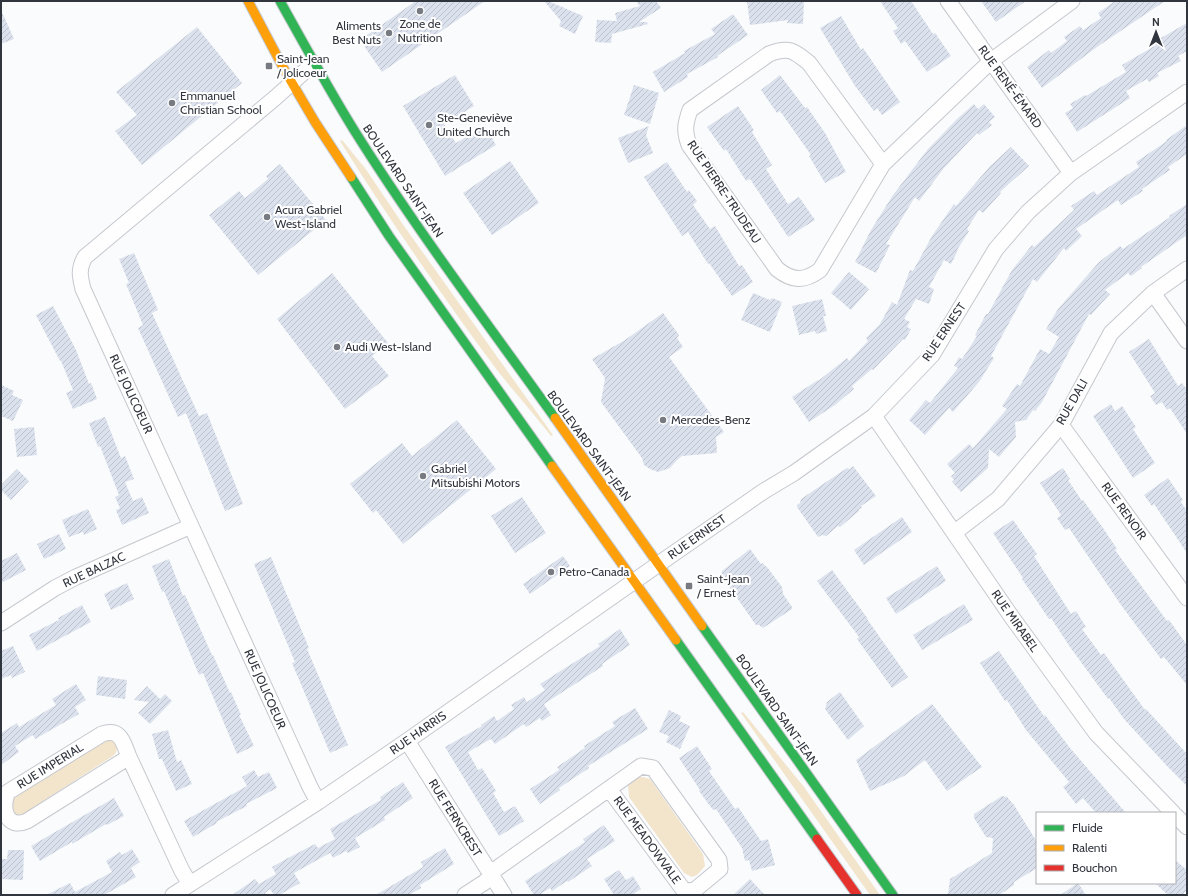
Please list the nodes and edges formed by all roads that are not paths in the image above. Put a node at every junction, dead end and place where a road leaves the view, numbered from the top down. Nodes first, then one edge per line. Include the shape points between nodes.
1 (248, 1) edge
2 (280, 1) edge
3 (948, 1) edge
4 (1072, 1) edge
5 (991, 61) junction
6 (314, 63) junction
7 (292, 83) junction
8 (1187, 92) edge
9 (883, 164) junction
10 (1071, 173) junction
11 (1187, 269) edge
12 (1153, 293) junction
13 (1187, 341) edge
14 (874, 416) junction
15 (1060, 425) junction
16 (191, 526) junction
17 (954, 533) junction
18 (659, 564) junction
19 (634, 582) junction
20 (1187, 598) edge
21 (1, 623) edge
22 (407, 741) junction
23 (129, 757) junction
24 (610, 789) junction
25 (318, 802) junction
26 (1172, 812) edge
27 (1176, 816) edge
28 (1187, 826) edge
29 (491, 874) junction
30 (190, 884) junction
31 (173, 895) edge
32 (465, 895) edge
33 (504, 895) edge
34 (857, 895) edge
35 (893, 895) edge

1 - 7 main road
2 - 6 main road, BOULEVARD SAINT-JEAN
3 - 5 street, RUE RENÉ-ÉMARD
4 - 5 street, RUE PIERRE-TRUDEAU
5 - 9 street, RUE PIERRE-TRUDEAU
5 - 10 street, RUE RENÉ-ÉMARD
6 - 7 street, RUE JOLICOEUR
6 - 18 main road, BOULEVARD SAINT-JEAN via 403,205
7 - 16 street, RUE JOLICOEUR via 85,257 81,265 79,275 83,289
7 - 19 main road via 389,236
8 - 10 street, RUE ERNEST
9 - 9 street, RUE PIERRE-TRUDEAU via 820,270 810,278 798,279 786,276 768,257 689,145 686,122 690,110 769,54 781,49 795,52 809,63
10 - 14 street, RUE ERNEST via 1028,212 996,248 932,355
11 - 12 street, RUE DALI
12 - 13 street
12 - 15 street, RUE DALI via 1111,333
14 - 17 street, RUE MIRABEL
14 - 18 street, RUE ERNEST
15 - 17 street, RUE DALI via 998,499
15 - 20 street, RUE RENOIR
16 - 21 street, RUE BALZAC via 76,577
16 - 25 street, RUE JOLICOEUR
17 - 26 street, RUE MIRABEL via 1096,733
18 - 19 street, RUE HARRIS
18 - 35 main road, BOULEVARD SAINT-JEAN
19 - 22 street, RUE HARRIS
19 - 34 main road
22 - 25 street, RUE HARRIS
22 - 29 street, RUE FERNCREST
23 - 23 street, RUE IMPERIAL via 118,735 113,732 102,734 8,792 2,801 4,815 12,822 23,823
23 - 30 street, RUE IMPERIAL
24 - 24 street, RUE MEADOWVALE via 685,892 696,889 720,869 718,860 652,768 641,766
24 - 29 street, RUE MEADOWVALE
25 - 30 street, RUE HARRIS
27 - 28 street, RUE MIRABEL
29 - 32 street, RUE MEADOWVALE via 485,882
29 - 33 street, RUE FERNCREST
30 - 31 street, RUE HARRIS

